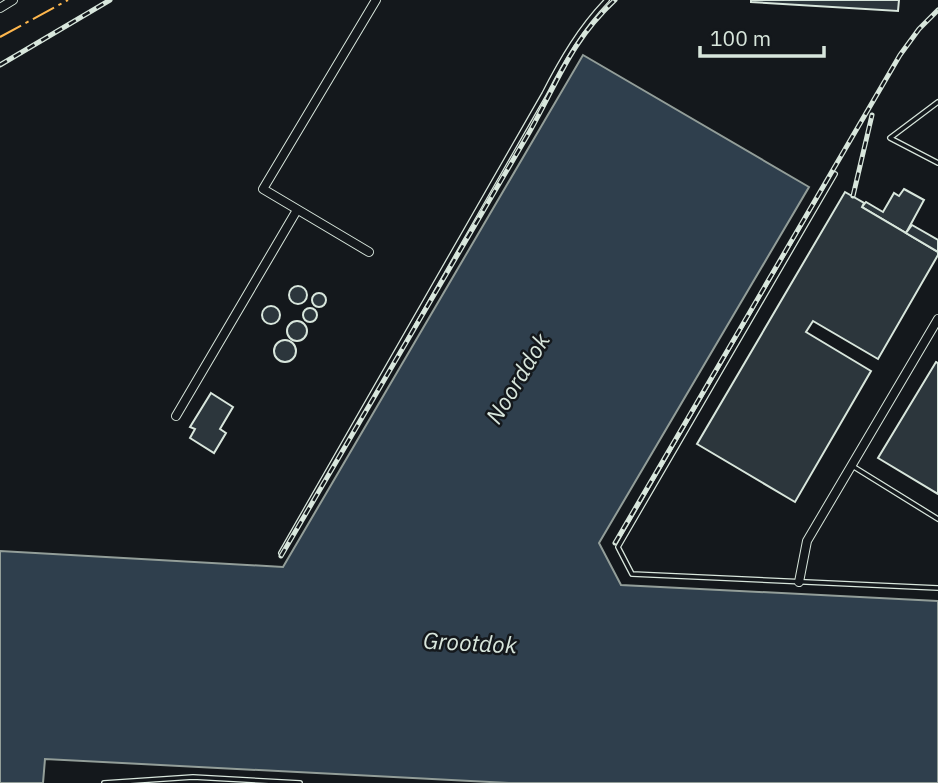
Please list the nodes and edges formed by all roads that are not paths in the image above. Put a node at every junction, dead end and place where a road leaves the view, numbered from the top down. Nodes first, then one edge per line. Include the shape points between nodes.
1 (13, 0) edge
2 (376, 0) edge
3 (607, 0) edge
4 (0, 8) edge
5 (938, 102) edge
6 (938, 163) edge
7 (835, 174) dead end
8 (297, 210) junction
9 (369, 251) dead end
10 (938, 319) edge
11 (176, 416) dead end
12 (852, 466) junction
13 (938, 519) edge
14 (281, 553) dead end
15 (799, 582) junction
16 (938, 588) edge
17 (104, 783) edge
18 (300, 783) edge

1 - 4 street
2 - 8 street via 263,189
3 - 14 lane via 567,50
5 - 6 lane via 890,138
7 - 15 lane via 618,547 632,574
8 - 9 street
8 - 11 street
10 - 12 street
12 - 13 lane
12 - 15 street via 807,541
15 - 16 lane
17 - 18 lane via 193,777

